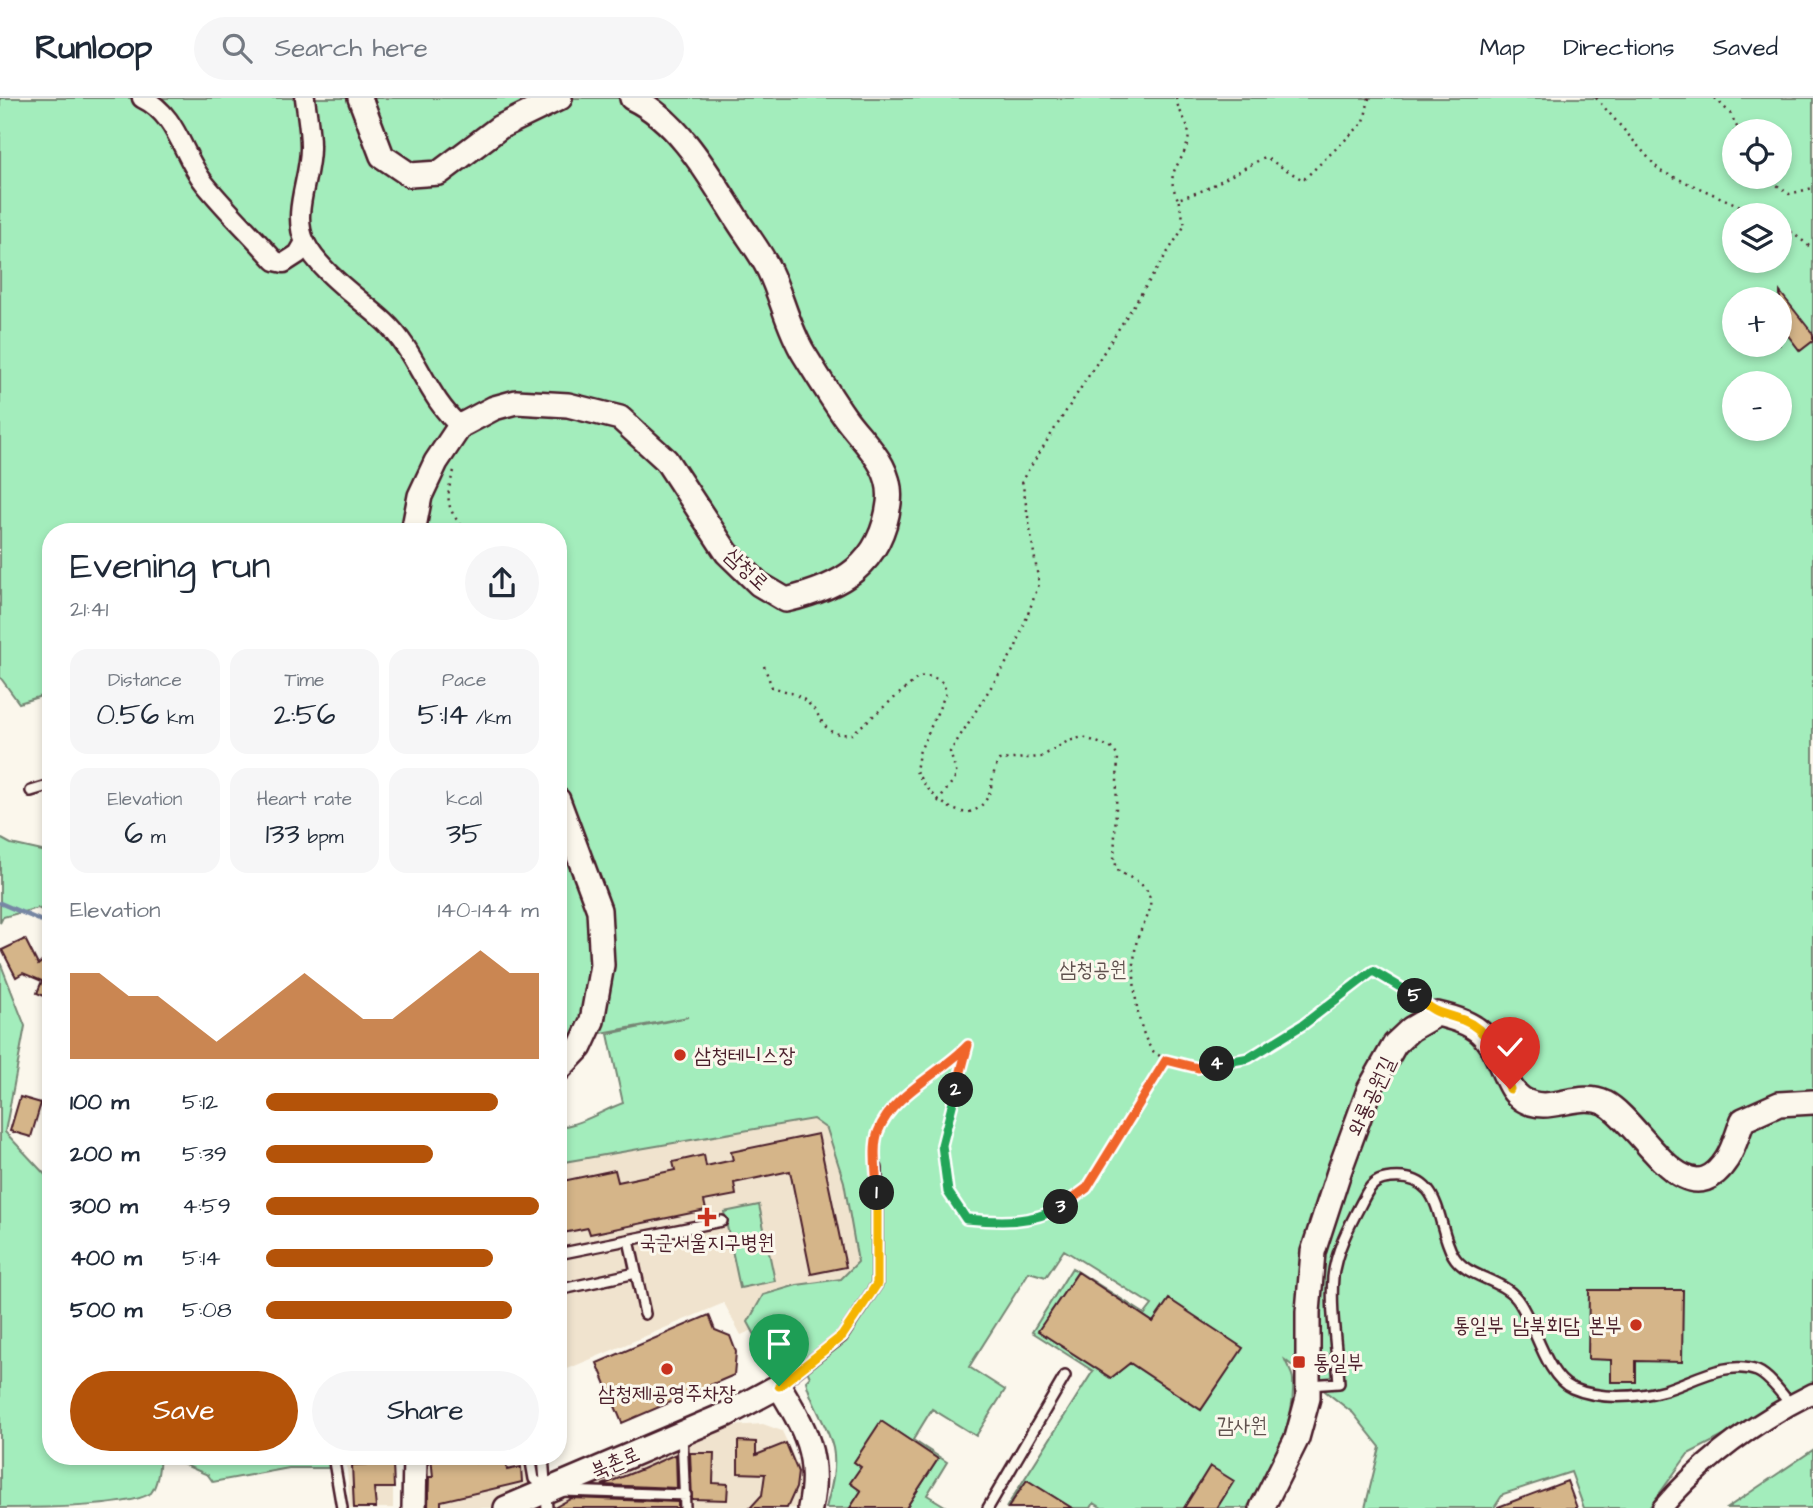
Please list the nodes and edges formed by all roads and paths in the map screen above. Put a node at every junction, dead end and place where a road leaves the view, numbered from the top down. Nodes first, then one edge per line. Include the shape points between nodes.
1 (142, 98) edge
2 (305, 98) edge
3 (360, 98) edge
4 (560, 98) edge
5 (632, 98) edge
6 (1176, 98) edge
7 (1369, 98) edge
8 (1596, 98) edge
9 (1714, 98) edge
10 (1733, 119) edge
11 (1813, 188) edge
12 (1782, 189) edge
13 (1178, 199) junction
14 (1733, 203) edge
15 (1792, 232) edge
16 (305, 242) junction
17 (1813, 249) edge
18 (460, 426) junction
19 (449, 486) dead end
20 (415, 523) edge
21 (460, 523) edge
22 (764, 666) dead end
23 (42, 788) edge
24 (32, 791) dead end
25 (938, 802) junction
26 (567, 824) edge
27 (1437, 1014) junction
28 (1166, 1060) junction
29 (567, 1061) edge
30 (1813, 1102) edge
31 (877, 1168) joint
32 (722, 1221) dead end
33 (629, 1240) junction
34 (567, 1252) edge
35 (636, 1273) junction
36 (567, 1288) edge
37 (645, 1314) dead end
38 (1065, 1376) dead end
39 (1308, 1385) junction
40 (779, 1386) junction
41 (1813, 1393) edge
42 (1790, 1404) junction
43 (682, 1433) junction
44 (334, 1465) edge
45 (415, 1465) edge
46 (532, 1465) edge
47 (544, 1465) edge
48 (685, 1495) junction
49 (547, 1499) edge
50 (342, 1508) edge
51 (414, 1508) edge
52 (506, 1508) edge
53 (685, 1508) edge
54 (810, 1508) edge
55 (988, 1508) edge
56 (1262, 1508) edge
57 (1662, 1508) edge

1 - 16 street via 180,135 203,182 275,261 284,263 299,254
2 - 16 street via 310,148 301,208
3 - 4 street via 382,156 410,175 439,173 500,127
5 - 18 street, 삼청로 via 648,106 698,159 769,269 802,350 845,418 877,455 888,484 889,503 874,547 862,565 824,591 786,600 760,584 727,553 666,460 620,418 568,405 516,402
6 - 13 path via 1189,131 1172,176
7 - 13 path via 1364,122 1303,180 1265,157
8 - 14 path via 1660,171
9 - 10 path
11 - 12 path via 1788,194
13 - 25 path via 1185,225 1022,480 1039,584 1015,649 950,751 957,775
15 - 17 path
16 - 18 street via 358,302 386,322 414,359 442,411
18 - 20 street, 삼청로 via 420,496
19 - 21 path via 448,502
22 - 25 path via 772,687 799,696 830,732 841,735 852,734 919,677 929,675 944,684 942,708 916,764 924,786
23 - 24 lane
25 - 28 path via 976,810 992,788 991,773 999,760 1041,757 1083,737 1110,747 1118,756 1114,860 1119,872 1140,882 1150,897 1132,964 1140,1025 1152,1050
26 - 29 street via 599,910 602,965 592,1021 580,1047
27 - 28 path via 1405,987 1373,971 1304,1024 1249,1058 1198,1068
27 - 30 street via 1464,1020 1493,1044 1510,1089 1524,1100 1542,1106 1604,1102 1627,1119 1670,1171 1689,1180 1711,1177 1727,1159 1744,1120 1779,1104
27 - 39 street, 와룡공원길 via 1395,1044 1369,1090 1340,1169 1313,1252
28 - 31 path via 1087,1188 1032,1219 966,1219 948,1192 942,1145 968,1045 897,1103 877,1133
31 - 40 lane, 북촌로 via 877,1284 842,1336
32 - 33 lane
33 - 34 lane
33 - 35 lane
35 - 36 lane
35 - 37 lane
38 - 55 lane
39 - 42 lane via 1339,1382 1333,1278 1338,1255 1368,1190 1379,1179 1398,1177 1412,1179 1432,1194 1453,1255 1464,1268 1498,1283 1517,1299 1558,1377 1570,1388 1594,1395 1637,1396 1735,1368 1757,1371
39 - 56 street, 와룡공원길 via 1297,1438
40 - 43 street, 북촌로
40 - 54 street via 808,1437 814,1460
41 - 42 street
42 - 57 street via 1690,1475
43 - 48 lane
43 - 49 street, 북촌로
44 - 50 lane
45 - 51 street
46 - 49 lane via 534,1479
47 - 49 lane
48 - 49 lane, 북촌로
48 - 53 lane
49 - 52 street, 북촌로

